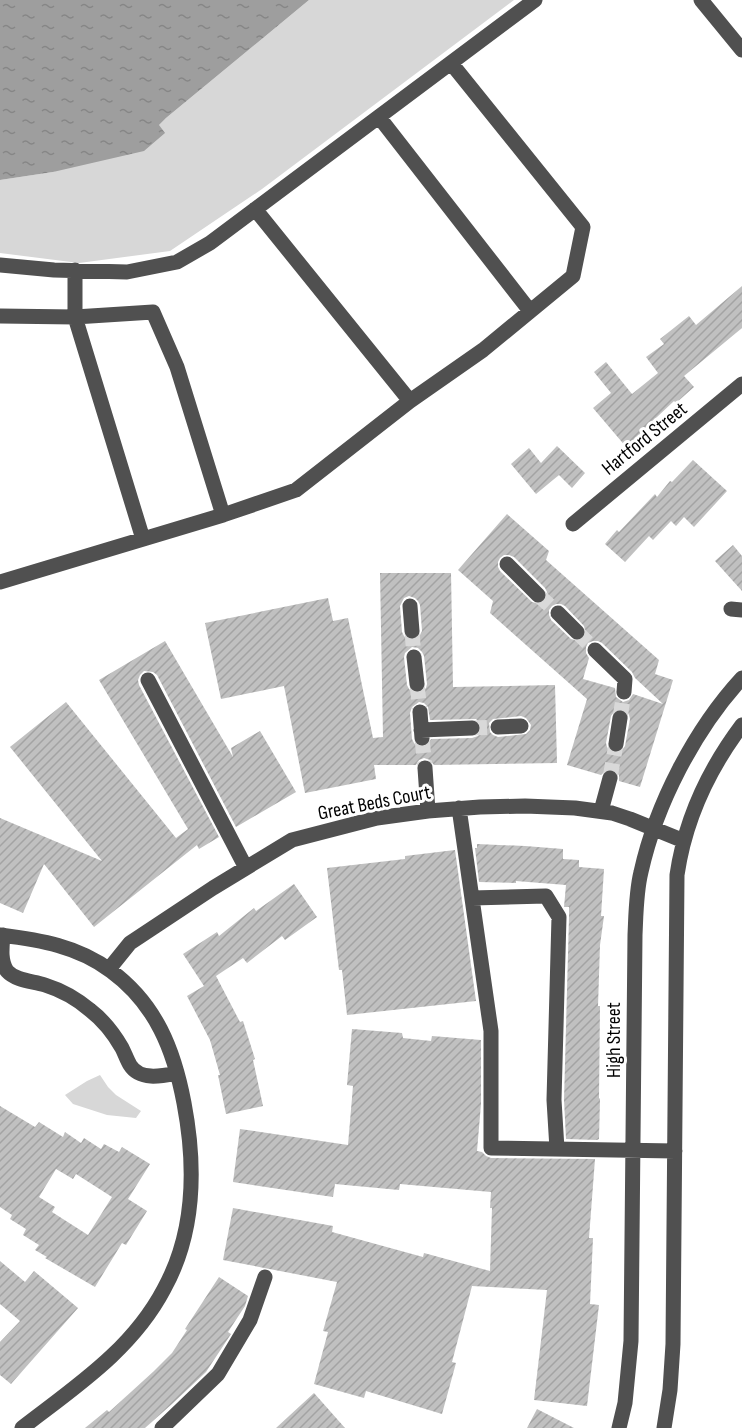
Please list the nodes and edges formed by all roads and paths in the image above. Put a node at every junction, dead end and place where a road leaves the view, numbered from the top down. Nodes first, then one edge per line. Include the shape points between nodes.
1 (536, 0) edge
2 (701, 0) edge
3 (742, 50) edge
4 (451, 63) junction
5 (379, 117) junction
6 (255, 209) junction
7 (0, 265) edge
8 (75, 270) junction
9 (530, 311) junction
10 (0, 316) edge
11 (75, 317) junction
12 (742, 384) edge
13 (410, 401) junction
14 (223, 515) junction
15 (573, 524) dead end
16 (143, 539) junction
17 (507, 564) dead end
18 (0, 582) edge
19 (538, 595) tunnel mouth
20 (410, 606) dead end
21 (558, 614) tunnel mouth
22 (412, 631) tunnel mouth
23 (577, 632) tunnel mouth
24 (595, 650) tunnel mouth
25 (414, 657) tunnel mouth
26 (742, 678) edge
27 (148, 680) dead end
28 (417, 684) tunnel mouth
29 (624, 692) tunnel mouth
30 (420, 712) tunnel mouth
31 (620, 718) tunnel mouth
32 (742, 725) edge
33 (521, 726) dead end
34 (498, 727) tunnel mouth
35 (472, 728) tunnel mouth
36 (616, 744) tunnel mouth
37 (425, 768) tunnel mouth
38 (610, 778) tunnel mouth
39 (459, 808) junction
40 (428, 811) junction
41 (601, 811) junction
42 (654, 829) junction
43 (684, 841) junction
44 (246, 868) junction
45 (472, 898) junction
46 (2, 935) edge
47 (110, 969) junction
48 (177, 1073) junction
49 (557, 1149) junction
50 (634, 1150) junction
51 (675, 1151) junction
52 (265, 1277) dead end
53 (22, 1428) edge
54 (162, 1428) edge
55 (619, 1428) edge
56 (664, 1428) edge

1 - 4 street
2 - 3 street
4 - 5 street
4 - 9 street via 583,227 573,276
5 - 6 street
5 - 9 street
6 - 8 street via 177,262 127,272
6 - 13 street
7 - 8 street
8 - 11 street
9 - 13 street
10 - 11 street
11 - 14 street via 153,312 177,367
11 - 16 street
12 - 15 street, Hartford Street
13 - 14 street via 296,490
14 - 16 street
16 - 18 street
17 - 19 street
20 - 22 street
21 - 23 street
24 - 29 street via 625,679
25 - 28 street
26 - 42 street, High Street via 697,738
27 - 44 street
30 - 35 street via 422,734
31 - 36 street
32 - 43 street via 713,771
33 - 34 street
37 - 40 street
38 - 41 street
39 - 40 street, Great Beds Court
39 - 41 street, Great Beds Court via 525,806
39 - 45 street
40 - 44 street, Great Beds Court via 377,818 292,840
41 - 42 street, Great Beds Court
42 - 43 street, Great Beds Court
42 - 50 street, High Street via 640,873 636,915
43 - 51 street via 676,890
44 - 47 street, Great Beds Court via 130,943
45 - 49 street via 491,1030 491,1148
45 - 49 street via 546,896 559,917 554,1100
46 - 47 street via 64,946
46 - 48 street via 2,959 8,972 77,1000 114,1036 138,1072 154,1077
47 - 48 street via 154,1016
48 - 53 street via 191,1148 192,1195 184,1242 169,1280 136,1333 87,1378
49 - 50 street
50 - 51 street
50 - 55 street, High Street via 630,1365
51 - 56 street via 672,1367
52 - 54 street via 250,1320 218,1374

